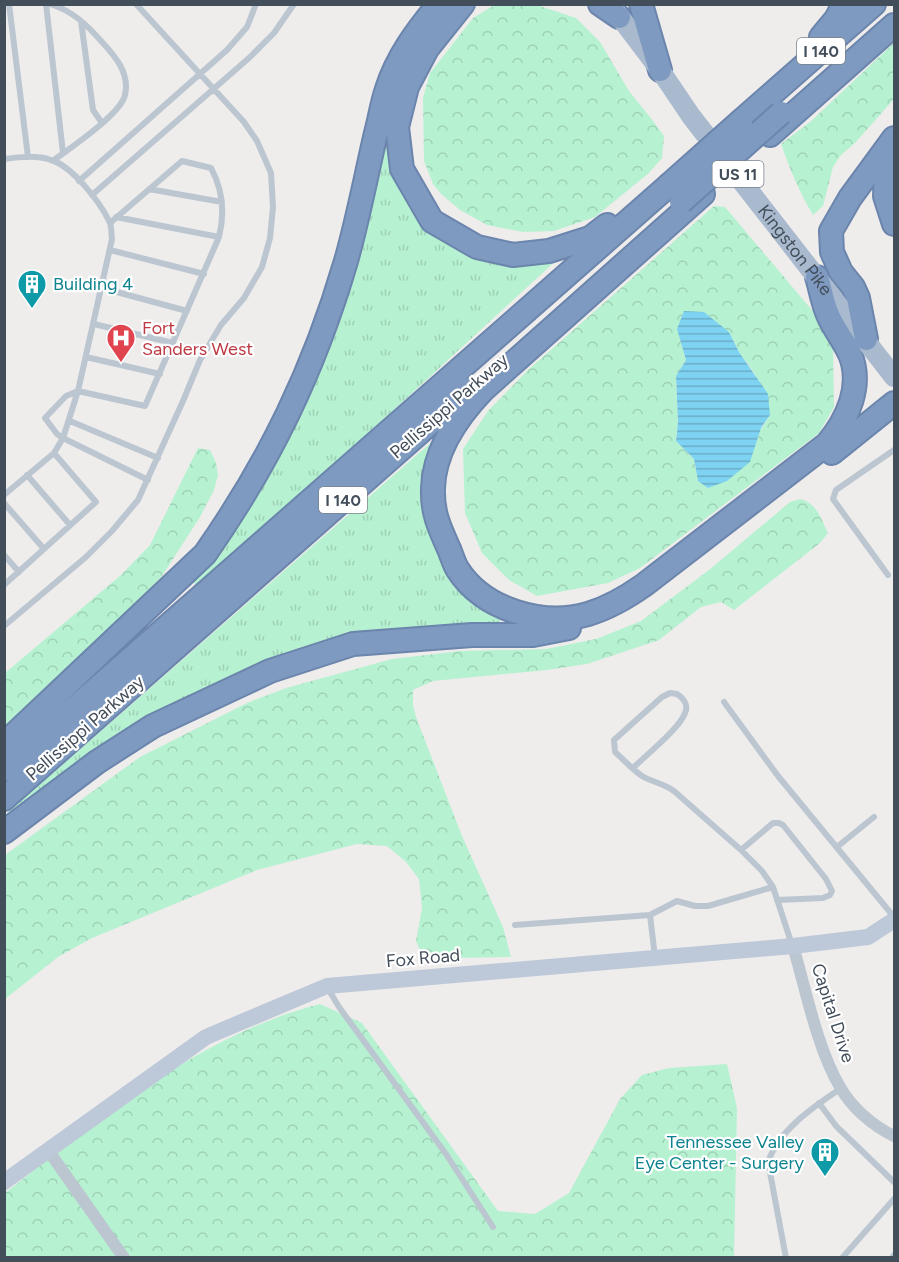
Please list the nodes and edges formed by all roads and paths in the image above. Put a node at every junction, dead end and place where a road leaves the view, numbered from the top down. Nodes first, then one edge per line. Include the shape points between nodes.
1 (46, 4) edge
2 (50, 4) edge
3 (136, 4) edge
4 (256, 4) edge
5 (294, 4) edge
6 (439, 4) edge
7 (463, 4) edge
8 (600, 4) edge
9 (641, 4) edge
10 (844, 4) edge
11 (874, 4) edge
12 (7, 5) edge
13 (614, 10) edge
14 (894, 14) edge
15 (81, 20) junction
16 (894, 25) edge
17 (660, 70) junction
18 (201, 75) junction
19 (213, 89) junction
20 (770, 100) junction
21 (102, 123) junction
22 (891, 144) edge
23 (63, 153) junction
24 (28, 157) junction
25 (4, 159) edge
26 (54, 160) junction
27 (79, 181) junction
28 (149, 189) junction
29 (674, 194) junction
30 (92, 195) junction
31 (222, 202) junction
32 (116, 218) junction
33 (110, 223) junction
34 (894, 224) edge
35 (219, 237) junction
36 (110, 250) junction
37 (204, 274) junction
38 (817, 277) junction
39 (102, 288) junction
40 (188, 311) junction
41 (94, 324) junction
42 (866, 339) junction
43 (174, 344) junction
44 (86, 357) junction
45 (160, 374) junction
46 (894, 377) edge
47 (78, 392) junction
48 (894, 403) edge
49 (70, 421) junction
50 (63, 438) junction
51 (894, 450) edge
52 (54, 453) junction
53 (158, 458) junction
54 (27, 475) junction
55 (148, 480) junction
56 (4, 495) edge
57 (4, 503) edge
58 (70, 525) junction
59 (44, 549) junction
60 (4, 555) edge
61 (19, 572) junction
62 (888, 574) dead end
63 (4, 585) edge
64 (4, 626) edge
65 (724, 702) dead end
66 (4, 744) edge
67 (633, 768) junction
68 (4, 770) edge
69 (4, 799) edge
70 (874, 817) dead end
71 (4, 832) edge
72 (837, 847) junction
73 (741, 850) junction
74 (773, 887) junction
75 (777, 900) junction
76 (650, 915) junction
77 (894, 919) edge
78 (515, 925) dead end
79 (793, 946) junction
80 (655, 958) junction
81 (327, 986) junction
82 (840, 1089) junction
83 (819, 1103) junction
84 (894, 1136) edge
85 (48, 1150) junction
86 (4, 1182) edge
87 (894, 1182) edge
88 (894, 1199) edge
89 (493, 1227) dead end
90 (124, 1257) edge
91 (786, 1257) edge
92 (842, 1257) edge

1 - 23 lane
2 - 15 lane
3 - 18 lane
4 - 18 lane via 247,27
5 - 19 lane via 274,33
6 - 66 highway via 420,27 387,88 346,260 325,327 277,439 205,554
7 - 29 highway via 427,48 406,87 397,127 402,169 432,221 477,247 513,255 590,238 649,190
8 - 13 highway
9 - 17 highway
10 - 20 highway
11 - 20 highway, Pellissippi Parkway / I 140
12 - 24 lane
13 - 17 main road, Kingston Pike / US 11
14 - 20 highway, Pellissippi Parkway / I 140
15 - 21 lane via 93,110
15 - 21 lane via 118,59 124,74 123,101
16 - 38 highway via 484,388 463,412 440,454 433,487 436,520 458,570 479,593 505,608 545,619 588,614 630,596 827,444 846,416 852,399 854,369 828,315
17 - 38 main road, Kingston Pike / US 11 via 691,116
18 - 19 lane
18 - 27 lane
19 - 30 lane
19 - 53 lane via 244,122 271,173 270,238 254,282 200,360
20 - 29 highway, Pellissippi Parkway / I 140, bridge
20 - 29 highway, Pellissippi Parkway / I 140, bridge via 741,122
21 - 23 lane
22 - 34 highway via 885,196
22 - 42 highway via 850,198 831,231 832,252 858,298
23 - 26 lane
24 - 25 lane
24 - 26 lane
26 - 27 lane
27 - 30 lane
28 - 31 lane
28 - 31 lane via 182,161 211,168
28 - 32 lane
29 - 68 highway, Pellissippi Parkway / I 140
29 - 69 highway, Pellissippi Parkway / I 140
30 - 33 lane
31 - 35 lane
32 - 33 lane
32 - 35 lane
33 - 36 lane
35 - 37 lane
36 - 37 lane
36 - 39 lane
37 - 40 lane
38 - 42 main road, Kingston Pike / US 11
39 - 40 lane
39 - 41 lane
40 - 43 lane
41 - 43 lane
41 - 44 lane
42 - 46 main road, Kingston Pike / US 11
43 - 45 lane
44 - 45 lane
44 - 47 lane
45 - 47 lane via 145,406
47 - 49 lane
47 - 50 lane via 66,396 45,417
48 - 71 highway via 638,598 586,624 533,635 472,634 353,644 270,672 153,726 97,762
49 - 50 lane
49 - 53 lane
50 - 52 lane
50 - 55 lane
51 - 62 lane via 836,490 833,499
52 - 54 lane
52 - 58 lane via 96,502
53 - 55 lane
54 - 56 lane
54 - 58 lane
55 - 64 lane via 138,500 112,531
57 - 59 lane
58 - 59 lane
59 - 61 lane
60 - 61 lane
61 - 63 lane
65 - 72 lane
67 - 67 lane via 615,752 614,740 662,697 677,694 687,707 685,714
67 - 73 lane via 644,777 664,783
70 - 72 lane
72 - 77 lane
73 - 74 lane
73 - 75 lane via 773,823 779,823 832,891 823,898
74 - 75 lane
74 - 76 lane via 708,906 677,901
75 - 79 lane
76 - 78 lane
76 - 80 lane
77 - 79 street, Fox Road via 868,937
79 - 80 street, Fox Road
79 - 82 street, Capital Drive via 829,1066
80 - 81 street, Fox Road
81 - 85 street, Fox Road via 206,1037
81 - 89 lane
82 - 83 lane
82 - 84 street, Capital Drive via 864,1116
83 - 87 lane via 836,1126
83 - 91 lane via 796,1123 768,1162
85 - 86 street, Fox Road
85 - 90 street
88 - 92 lane

